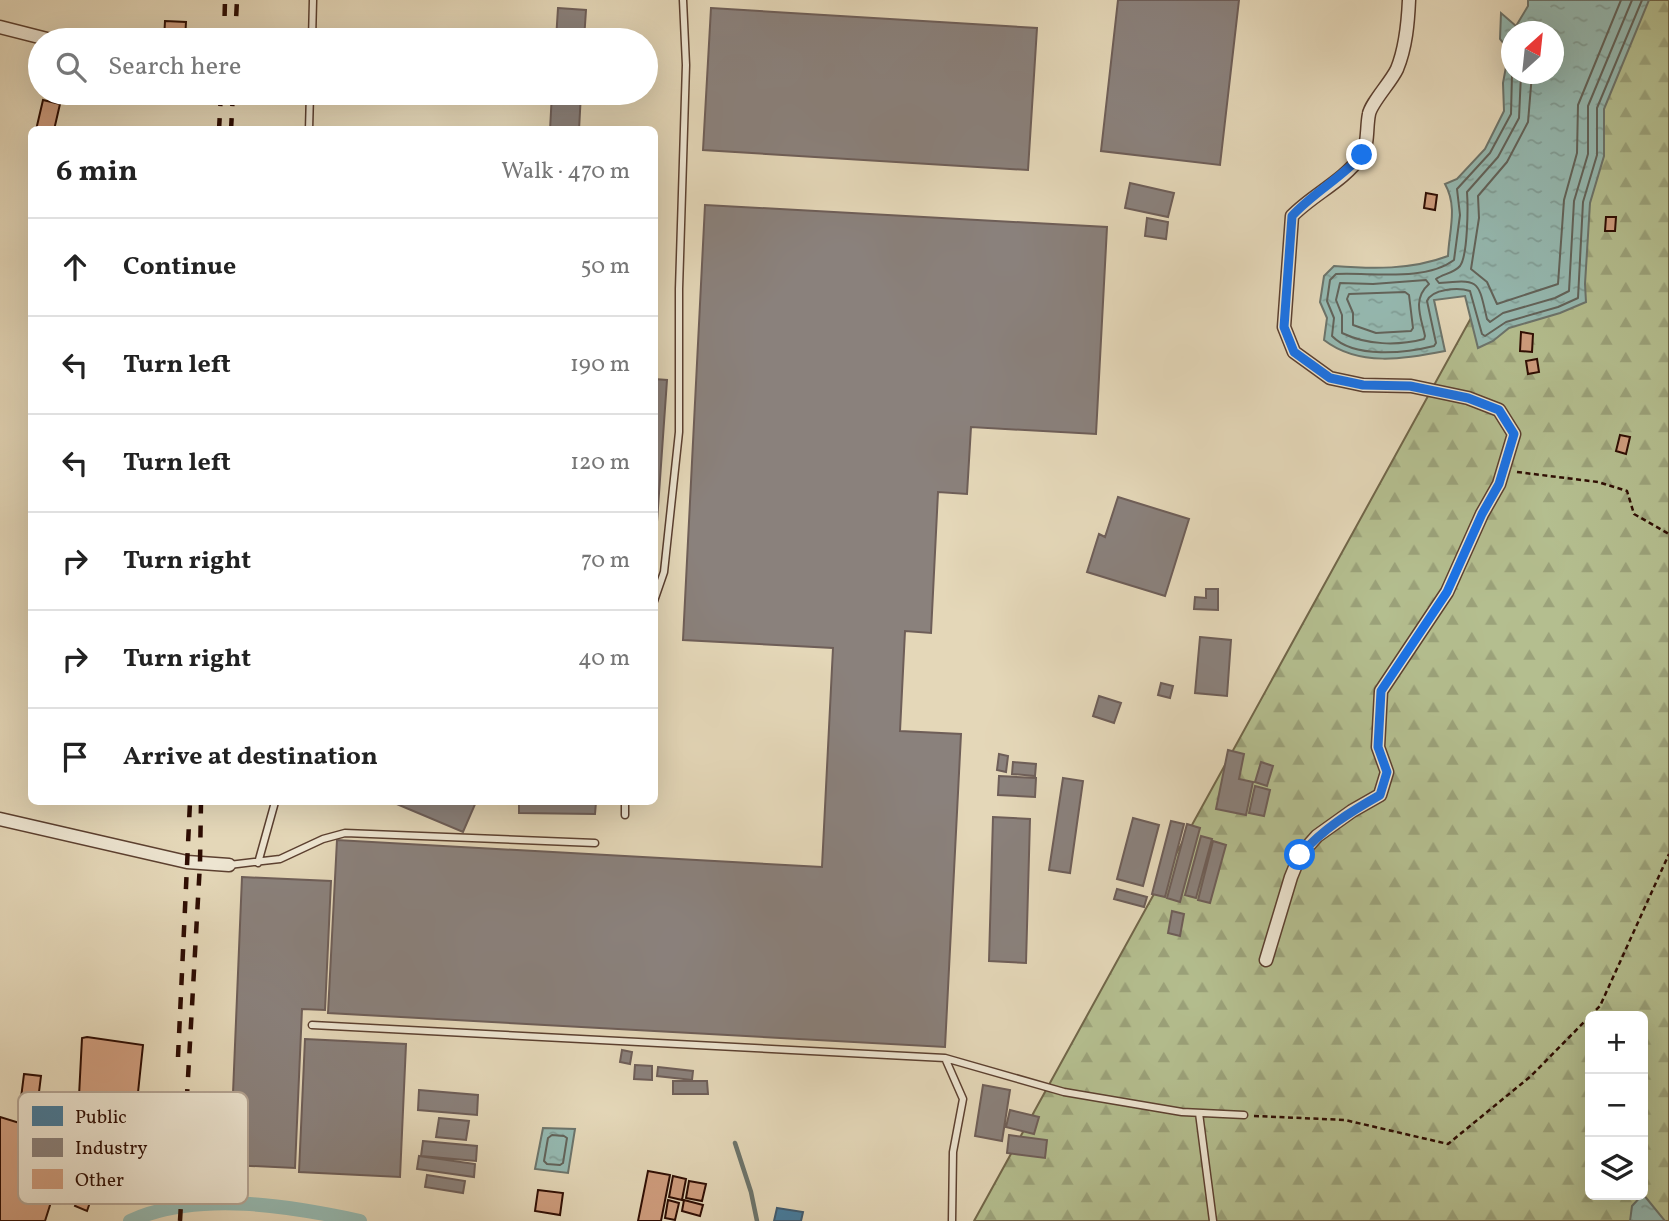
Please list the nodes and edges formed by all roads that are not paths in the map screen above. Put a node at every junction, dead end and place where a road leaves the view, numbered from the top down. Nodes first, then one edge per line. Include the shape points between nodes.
1 (313, 0) edge
2 (683, 0) edge
3 (1409, 0) edge
4 (0, 27) edge
5 (312, 28) edge
6 (28, 34) edge
7 (310, 105) edge
8 (309, 126) edge
9 (658, 589) edge
10 (274, 805) edge
11 (625, 805) edge
12 (625, 815) dead end
13 (0, 819) edge
14 (595, 843) dead end
15 (258, 863) junction
16 (229, 865) joint
17 (1266, 960) dead end
18 (312, 1026) dead end
19 (945, 1058) junction
20 (1199, 1113) junction
21 (1244, 1115) road end
22 (952, 1221) edge
23 (1213, 1221) edge

1 - 5 lane
2 - 9 lane via 686,65 679,432 664,572
3 - 17 street via 1397,68 1369,112 1362,155 1292,216 1284,327 1294,352 1330,378 1363,385 1410,386 1468,398 1499,410 1514,434 1499,484 1447,592 1381,691 1378,747 1387,772 1380,795 1326,830 1300,855
4 - 6 street
7 - 8 lane
10 - 15 lane
11 - 12 lane
13 - 16 street via 187,862
14 - 15 lane via 345,833
15 - 16 lane
18 - 19 lane
19 - 20 lane via 1064,1091
19 - 22 lane via 963,1100 953,1152
20 - 21 lane
20 - 23 lane

